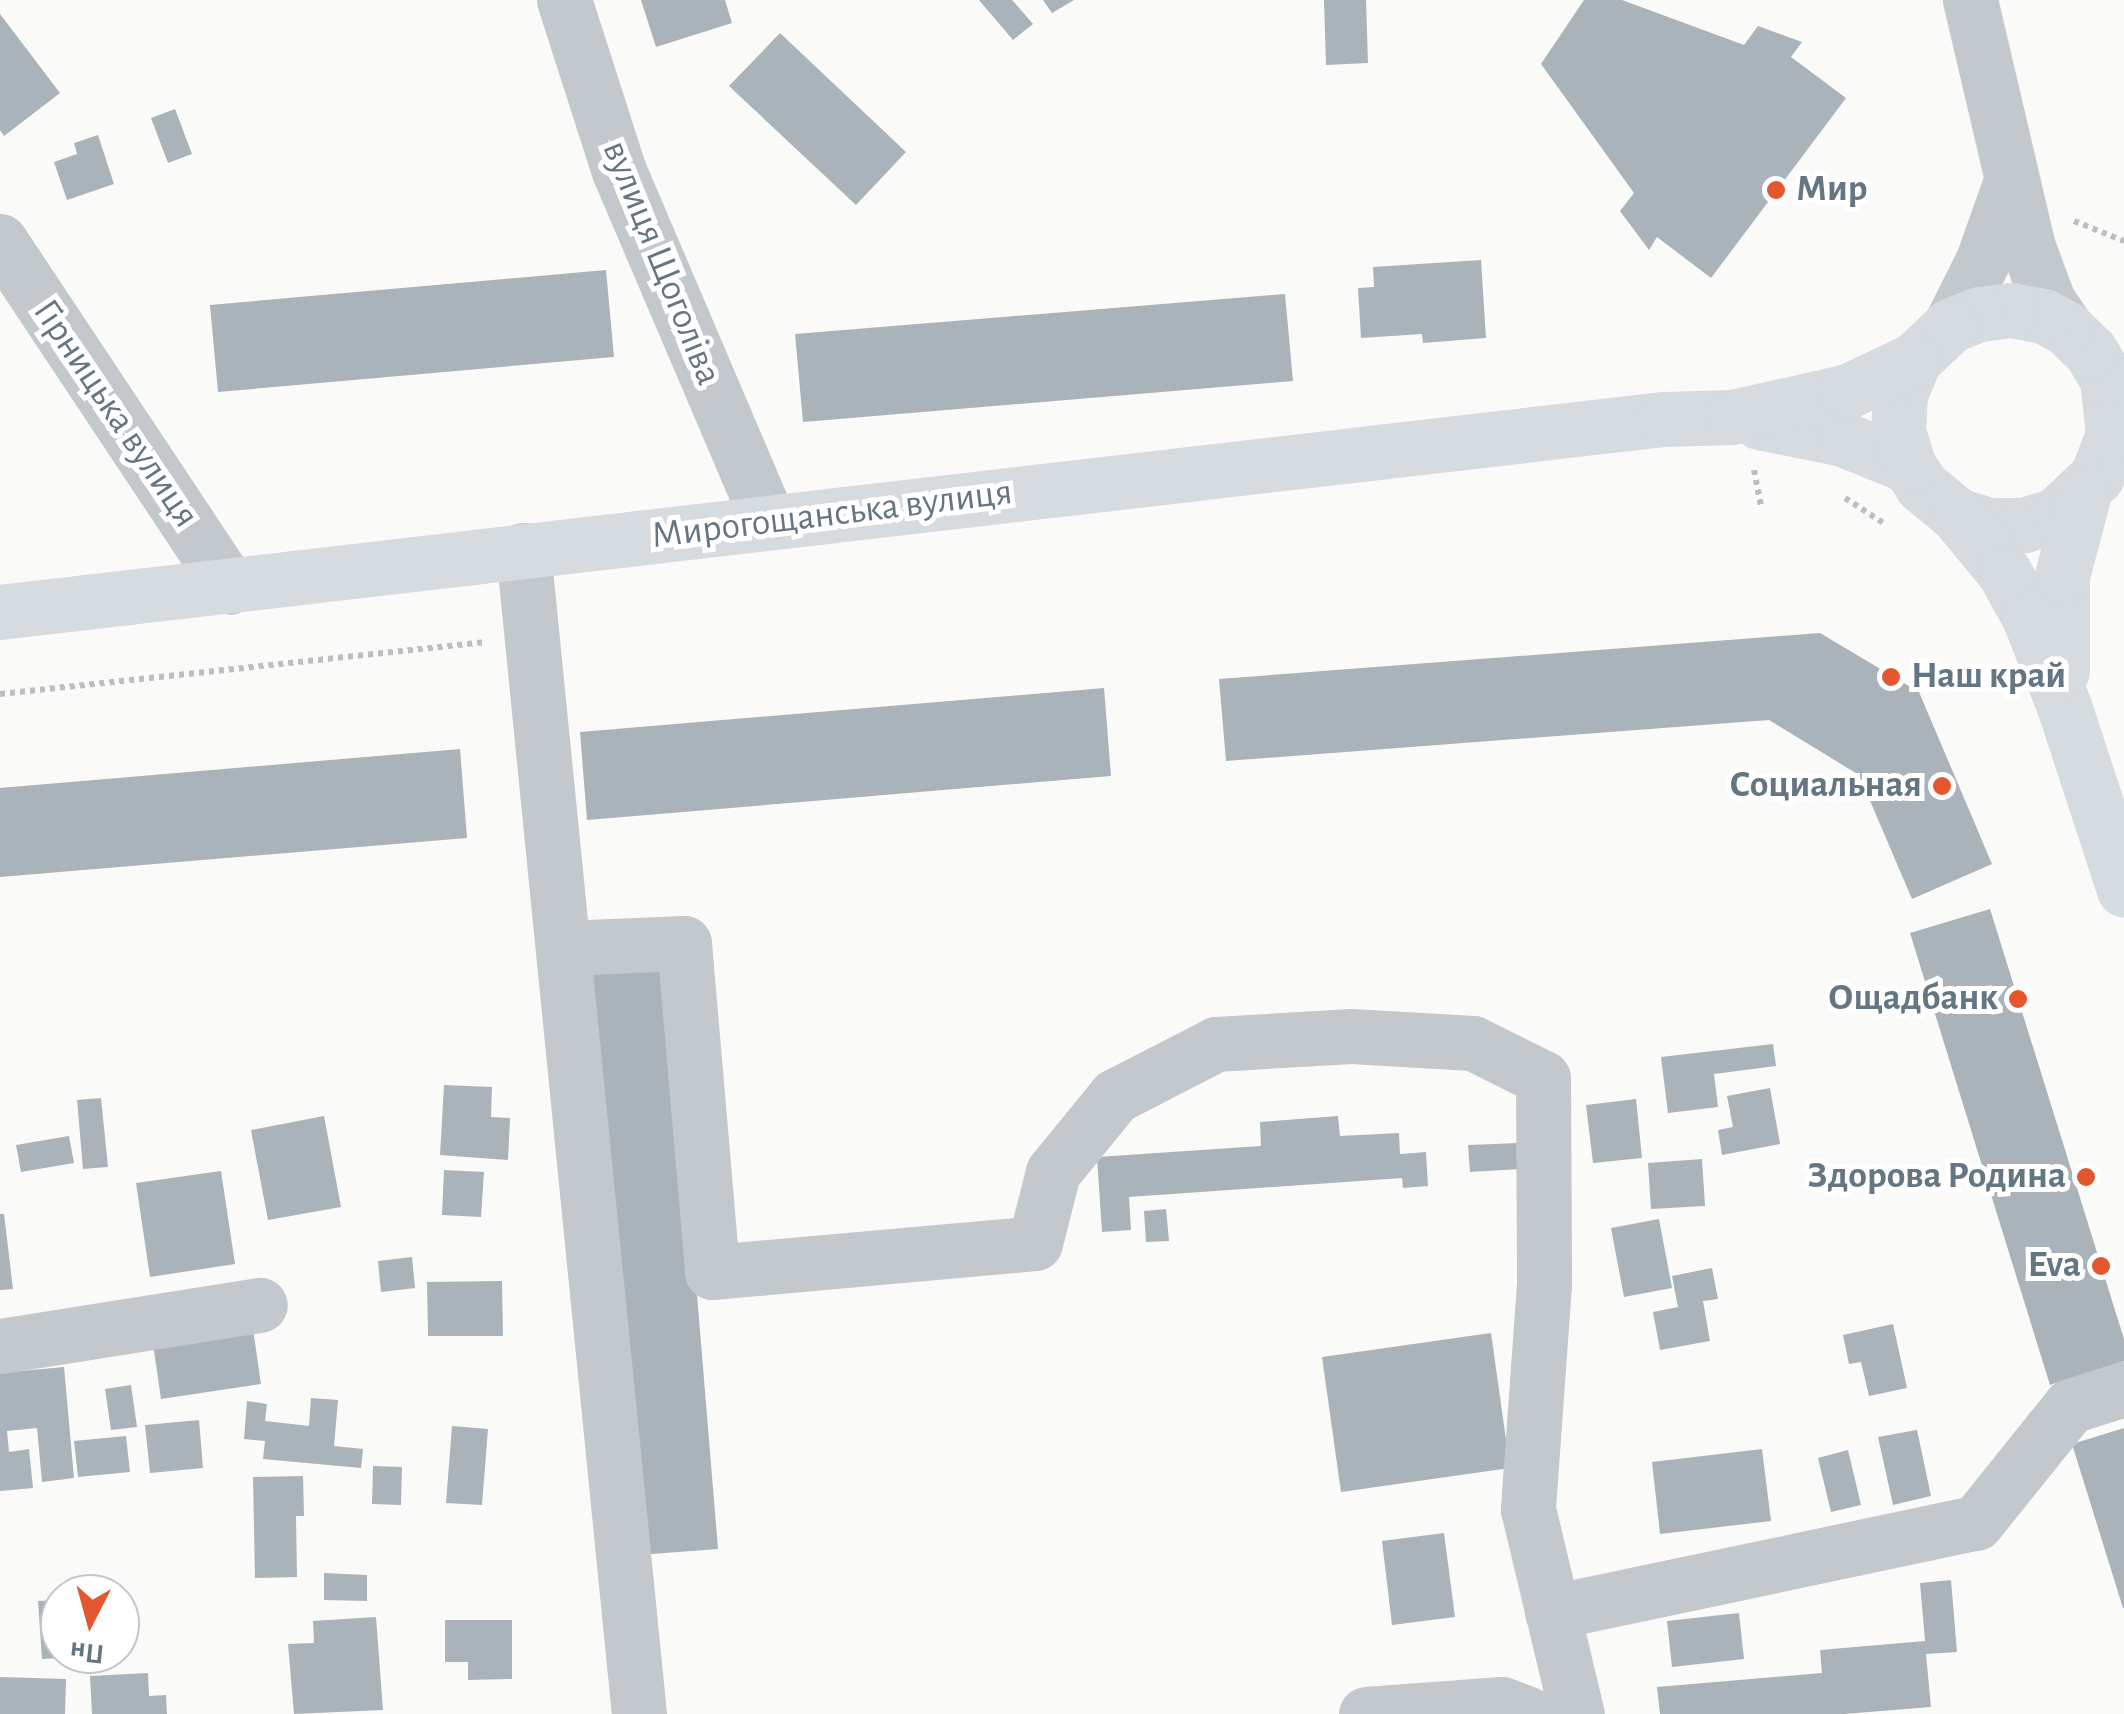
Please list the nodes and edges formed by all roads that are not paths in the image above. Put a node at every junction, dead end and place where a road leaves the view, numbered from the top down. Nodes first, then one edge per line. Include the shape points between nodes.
1 (564, 0) edge
2 (1970, 0) edge
3 (2011, 181) junction
4 (0, 240) edge
5 (2124, 318) edge
6 (2066, 328) junction
7 (1932, 343) junction
8 (2119, 401) edge
9 (1732, 417) junction
10 (1909, 466) junction
11 (2084, 492) junction
12 (1957, 514) junction
13 (769, 522) junction
14 (523, 550) junction
15 (230, 587) junction
16 (0, 612) edge
17 (2065, 708) junction
18 (2124, 890) edge
19 (563, 948) junction
20 (260, 1304) dead end
21 (0, 1346) edge
22 (2124, 1389) edge
23 (1552, 1612) junction
24 (1510, 1711) edge
25 (639, 1714) edge
26 (1366, 1714) edge
27 (1577, 1714) edge

1 - 13 street, вулиця Щоголіва via 619,170
2 - 3 street
3 - 6 street via 2036,271
3 - 7 street via 1982,260
4 - 15 street, Гірницька вулиця
5 - 6 main road
6 - 7 main road via 2012,310 1980,314
6 - 8 main road via 2090,350
7 - 9 main road via 1848,391
7 - 10 main road via 1900,394 1898,431
8 - 11 main road via 2107,455
9 - 10 main road via 1843,439
9 - 13 main road, Мирогощанська вулиця via 1664,418
10 - 12 main road
11 - 12 main road via 2056,514 2024,525 1990,525
11 - 17 main road via 2062,576
12 - 17 main road via 2012,586
13 - 14 main road, Мирогощанська вулиця
14 - 15 main road, Мирогощанська вулиця
14 - 19 street
15 - 16 main road, Мирогощанська вулиця
17 - 18 main road
19 - 23 street via 684,943 712,1272 1035,1243 1053,1172 1115,1096 1216,1044 1352,1036 1473,1043 1542,1078 1544,1284 1528,1509
19 - 25 street
20 - 21 street
22 - 23 street via 2070,1406 1976,1524
23 - 27 street
24 - 26 street

